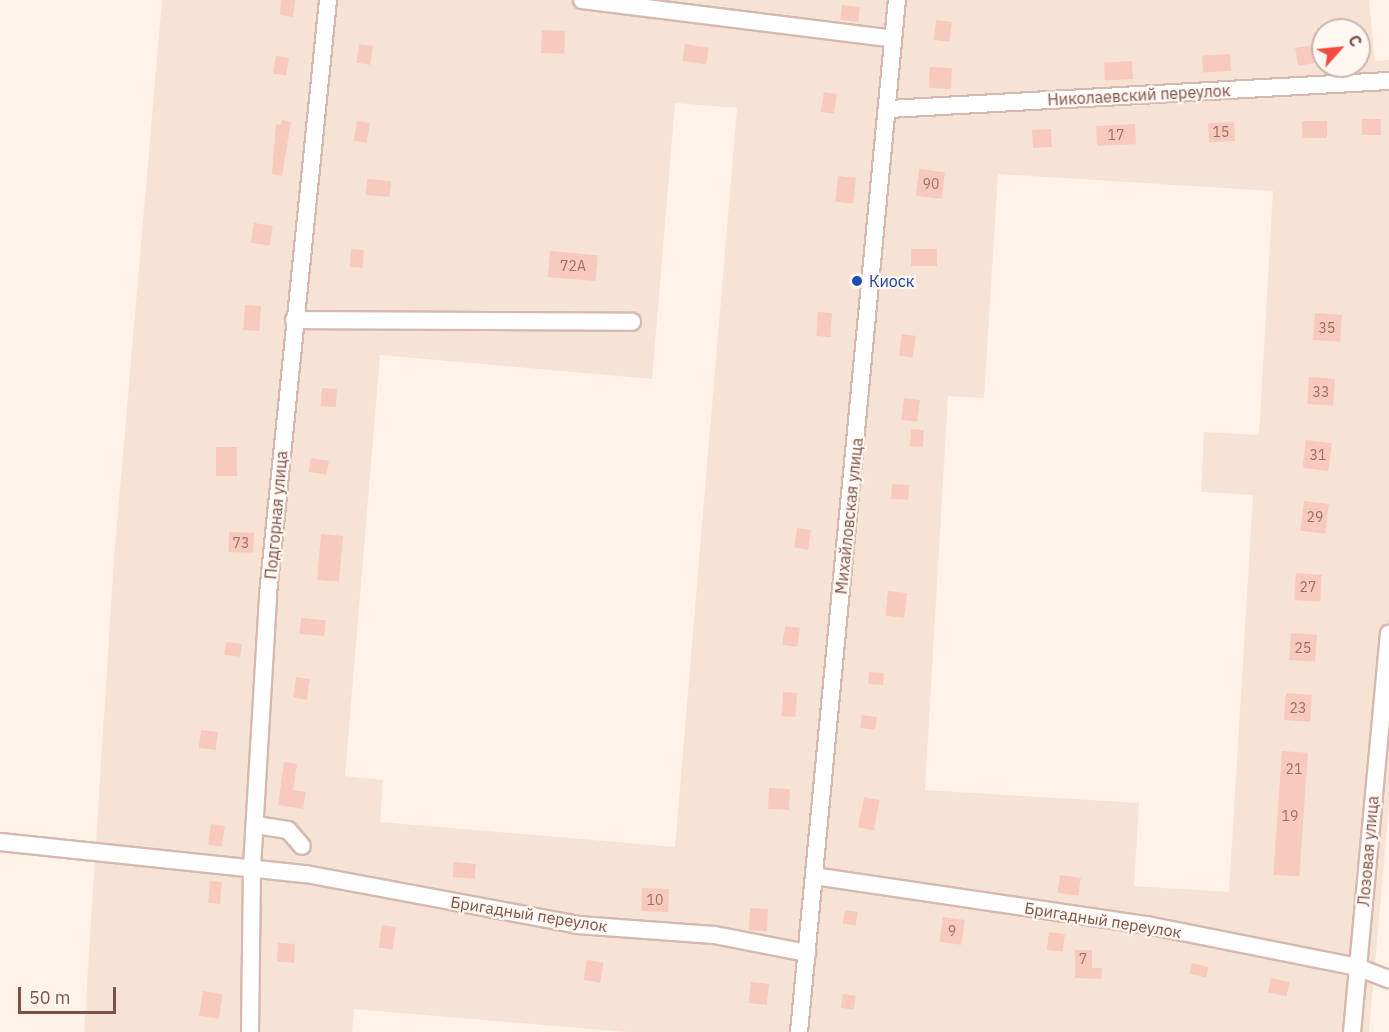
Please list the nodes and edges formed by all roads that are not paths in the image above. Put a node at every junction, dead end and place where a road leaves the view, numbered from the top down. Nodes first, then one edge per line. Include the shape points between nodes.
1 (328, 0) edge
2 (582, 0) edge
3 (897, 0) edge
4 (893, 39) junction
5 (1389, 81) edge
6 (889, 109) junction
7 (294, 320) junction
8 (632, 322) dead end
9 (1389, 634) edge
10 (256, 825) junction
11 (0, 842) edge
12 (302, 846) dead end
13 (252, 867) junction
14 (814, 876) junction
15 (807, 953) junction
16 (1357, 967) junction
17 (1389, 980) edge
18 (250, 1032) edge
19 (799, 1032) edge
20 (1352, 1032) edge

1 - 7 street, Подгорная улица
2 - 4 street
3 - 4 street, Михайловская улица
4 - 6 street, Михайловская улица
5 - 6 street, Николаевский переулок
6 - 14 street, Михайловская улица
7 - 8 street
7 - 10 street, Подгорная улица via 268,594
9 - 16 street, Лозовая улица
10 - 12 street via 288,830
10 - 13 street, Подгорная улица
11 - 13 street, Бригадный переулок
13 - 15 street, Бригадный переулок via 578,925 714,935
13 - 18 street, Подгорная улица
14 - 15 street, Михайловская улица
14 - 16 street, Бригадный переулок via 1147,925
15 - 19 street, Михайловская улица
16 - 17 street, Бригадный переулок
16 - 20 street, Лозовая улица

